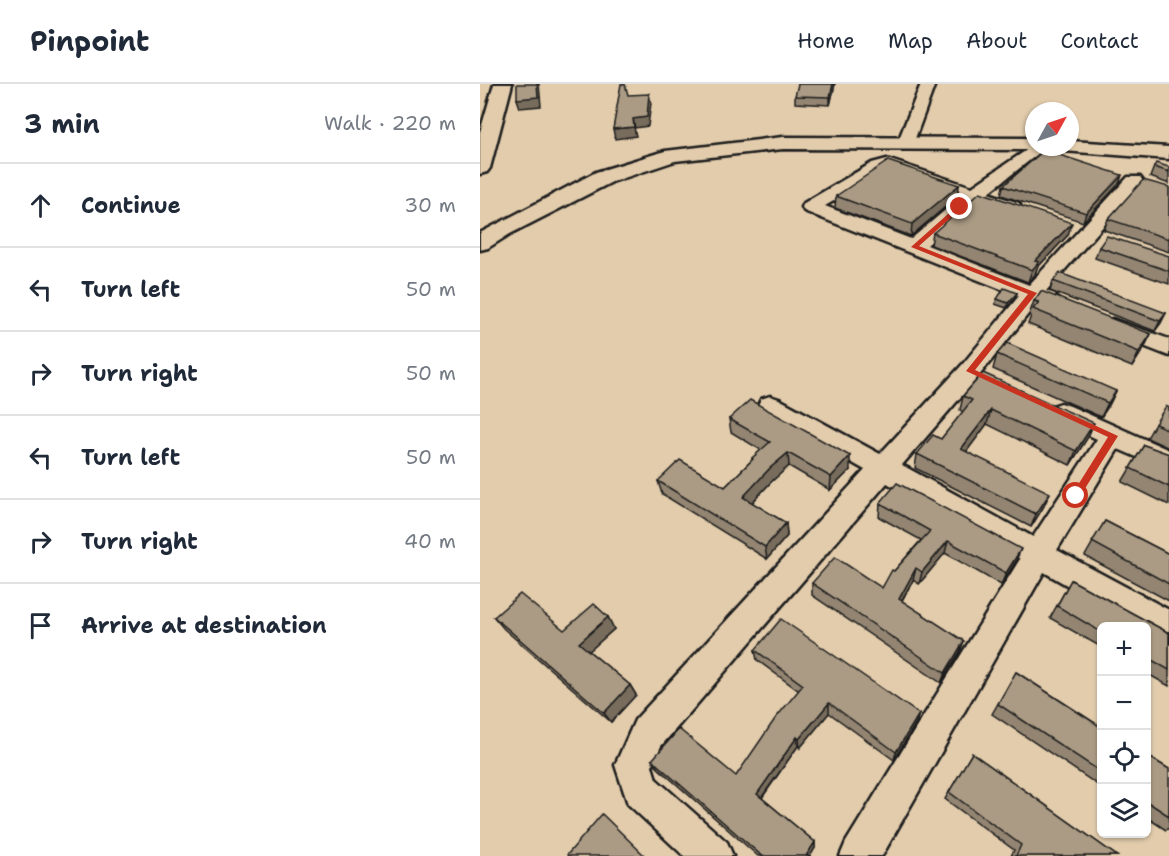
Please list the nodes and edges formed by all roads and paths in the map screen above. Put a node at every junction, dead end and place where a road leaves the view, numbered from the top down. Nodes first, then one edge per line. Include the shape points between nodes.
1 (503, 84) edge
2 (928, 84) edge
3 (905, 144) junction
4 (1025, 150) edge
5 (1079, 152) edge
6 (1169, 153) edge
7 (1040, 156) edge
8 (480, 168) edge
9 (1132, 181) dead end
10 (975, 194) junction
11 (1031, 214) edge
12 (480, 243) edge
13 (914, 247) junction
14 (1033, 293) junction
15 (1064, 306) edge
16 (1096, 318) edge
17 (1169, 348) edge
18 (1042, 404) edge
19 (770, 405) dead end
20 (1113, 436) junction
21 (1169, 461) edge
22 (883, 470) junction
23 (1038, 555) junction
24 (1169, 627) edge
25 (714, 856) edge
26 (860, 856) edge

1 - 8 street
2 - 3 street
3 - 4 street
3 - 12 street via 783,143 672,155 604,177
5 - 6 street
7 - 10 street
9 - 14 street
10 - 11 street
10 - 13 street
10 - 13 street via 887,164 811,207
13 - 14 street
14 - 15 street
14 - 22 street via 980,376
16 - 17 street
18 - 20 street
19 - 22 street
20 - 21 street
20 - 23 street
22 - 23 street
22 - 25 street via 648,733 633,765 641,791
23 - 24 street
23 - 26 street

